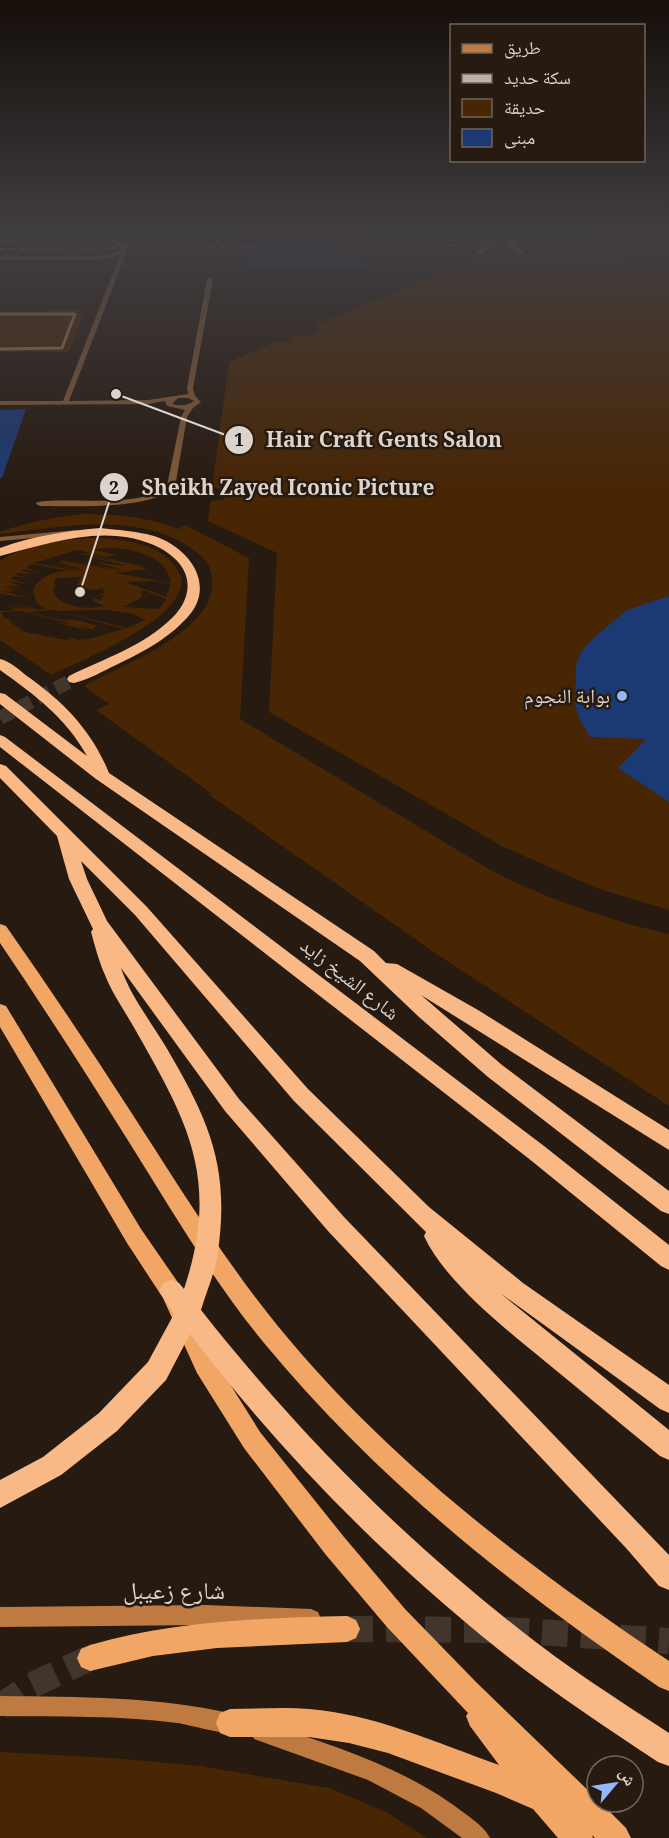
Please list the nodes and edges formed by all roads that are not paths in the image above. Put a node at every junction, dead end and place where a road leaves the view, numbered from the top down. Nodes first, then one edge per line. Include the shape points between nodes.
1 (96, 323) edge
2 (202, 323) edge
3 (190, 388) junction
4 (192, 397) junction
5 (173, 402) junction
6 (0, 403) edge
7 (65, 403) junction
8 (190, 407) junction
9 (184, 417) junction
10 (40, 504) dead end
11 (93, 532) junction
12 (0, 539) edge
13 (0, 552) edge
14 (0, 663) edge
15 (74, 679) tunnel mouth
16 (0, 697) edge
17 (0, 740) edge
18 (0, 769) edge
19 (102, 776) junction
20 (65, 835) junction
21 (99, 924) junction
22 (0, 930) edge
23 (367, 956) junction
24 (0, 1011) edge
25 (648, 1126) junction
26 (669, 1135) edge
27 (669, 1140) edge
28 (669, 1204) edge
29 (421, 1214) junction
30 (669, 1259) edge
31 (171, 1291) junction
32 (669, 1400) edge
33 (669, 1447) edge
34 (0, 1495) edge
35 (636, 1538) junction
36 (669, 1566) edge
37 (669, 1576) edge
38 (0, 1617) edge
39 (347, 1629) joint
40 (90, 1658) tunnel mouth
41 (669, 1677) edge
42 (466, 1692) junction
43 (0, 1706) edge
44 (230, 1723) junction
45 (669, 1751) edge
46 (479, 1838) edge
47 (578, 1838) edge
48 (616, 1838) edge
49 (626, 1838) edge

1 - 7 street
2 - 3 street
3 - 4 street
3 - 5 street
4 - 5 street
4 - 8 street via 198,402
5 - 7 street
5 - 8 street
5 - 9 street
6 - 7 street
8 - 9 street
9 - 10 street via 171,487 165,494 142,500
11 - 12 street
11 - 13 highway via 39,539
11 - 15 highway via 140,537 166,547 187,565 195,587 185,612 163,632
14 - 19 highway via 66,712 88,742
16 - 19 highway, شارع الشيخ زايد
17 - 30 highway, شارع الشيخ زايد via 527,1145
18 - 20 highway
19 - 23 highway, شارع الشيخ زايد
20 - 21 highway via 78,879
20 - 29 highway via 141,911 301,1095
21 - 34 highway via 114,975 184,1096 201,1137 211,1208 205,1260 187,1315 157,1371 99,1430 52,1466
21 - 35 highway via 232,1105 271,1151
22 - 41 highway via 200,1238 289,1355 366,1437 456,1520 561,1603
23 - 25 highway via 471,1015
23 - 28 highway, شارع الشيخ زايد via 495,1071
24 - 31 highway
25 - 26 highway
25 - 27 highway
29 - 32 highway via 514,1292
29 - 33 highway via 455,1262 498,1308
31 - 42 highway via 205,1365 252,1440 396,1618
31 - 45 highway via 262,1406 405,1552 510,1640
35 - 36 highway
35 - 37 highway
38 - 39 main road, شارع زعيبل via 298,1618
39 - 40 highway via 167,1641
42 - 47 highway via 531,1786
42 - 48 highway
43 - 44 main road via 105,1708
44 - 46 main road via 369,1768 436,1805
44 - 49 highway via 309,1723 388,1739 500,1780

